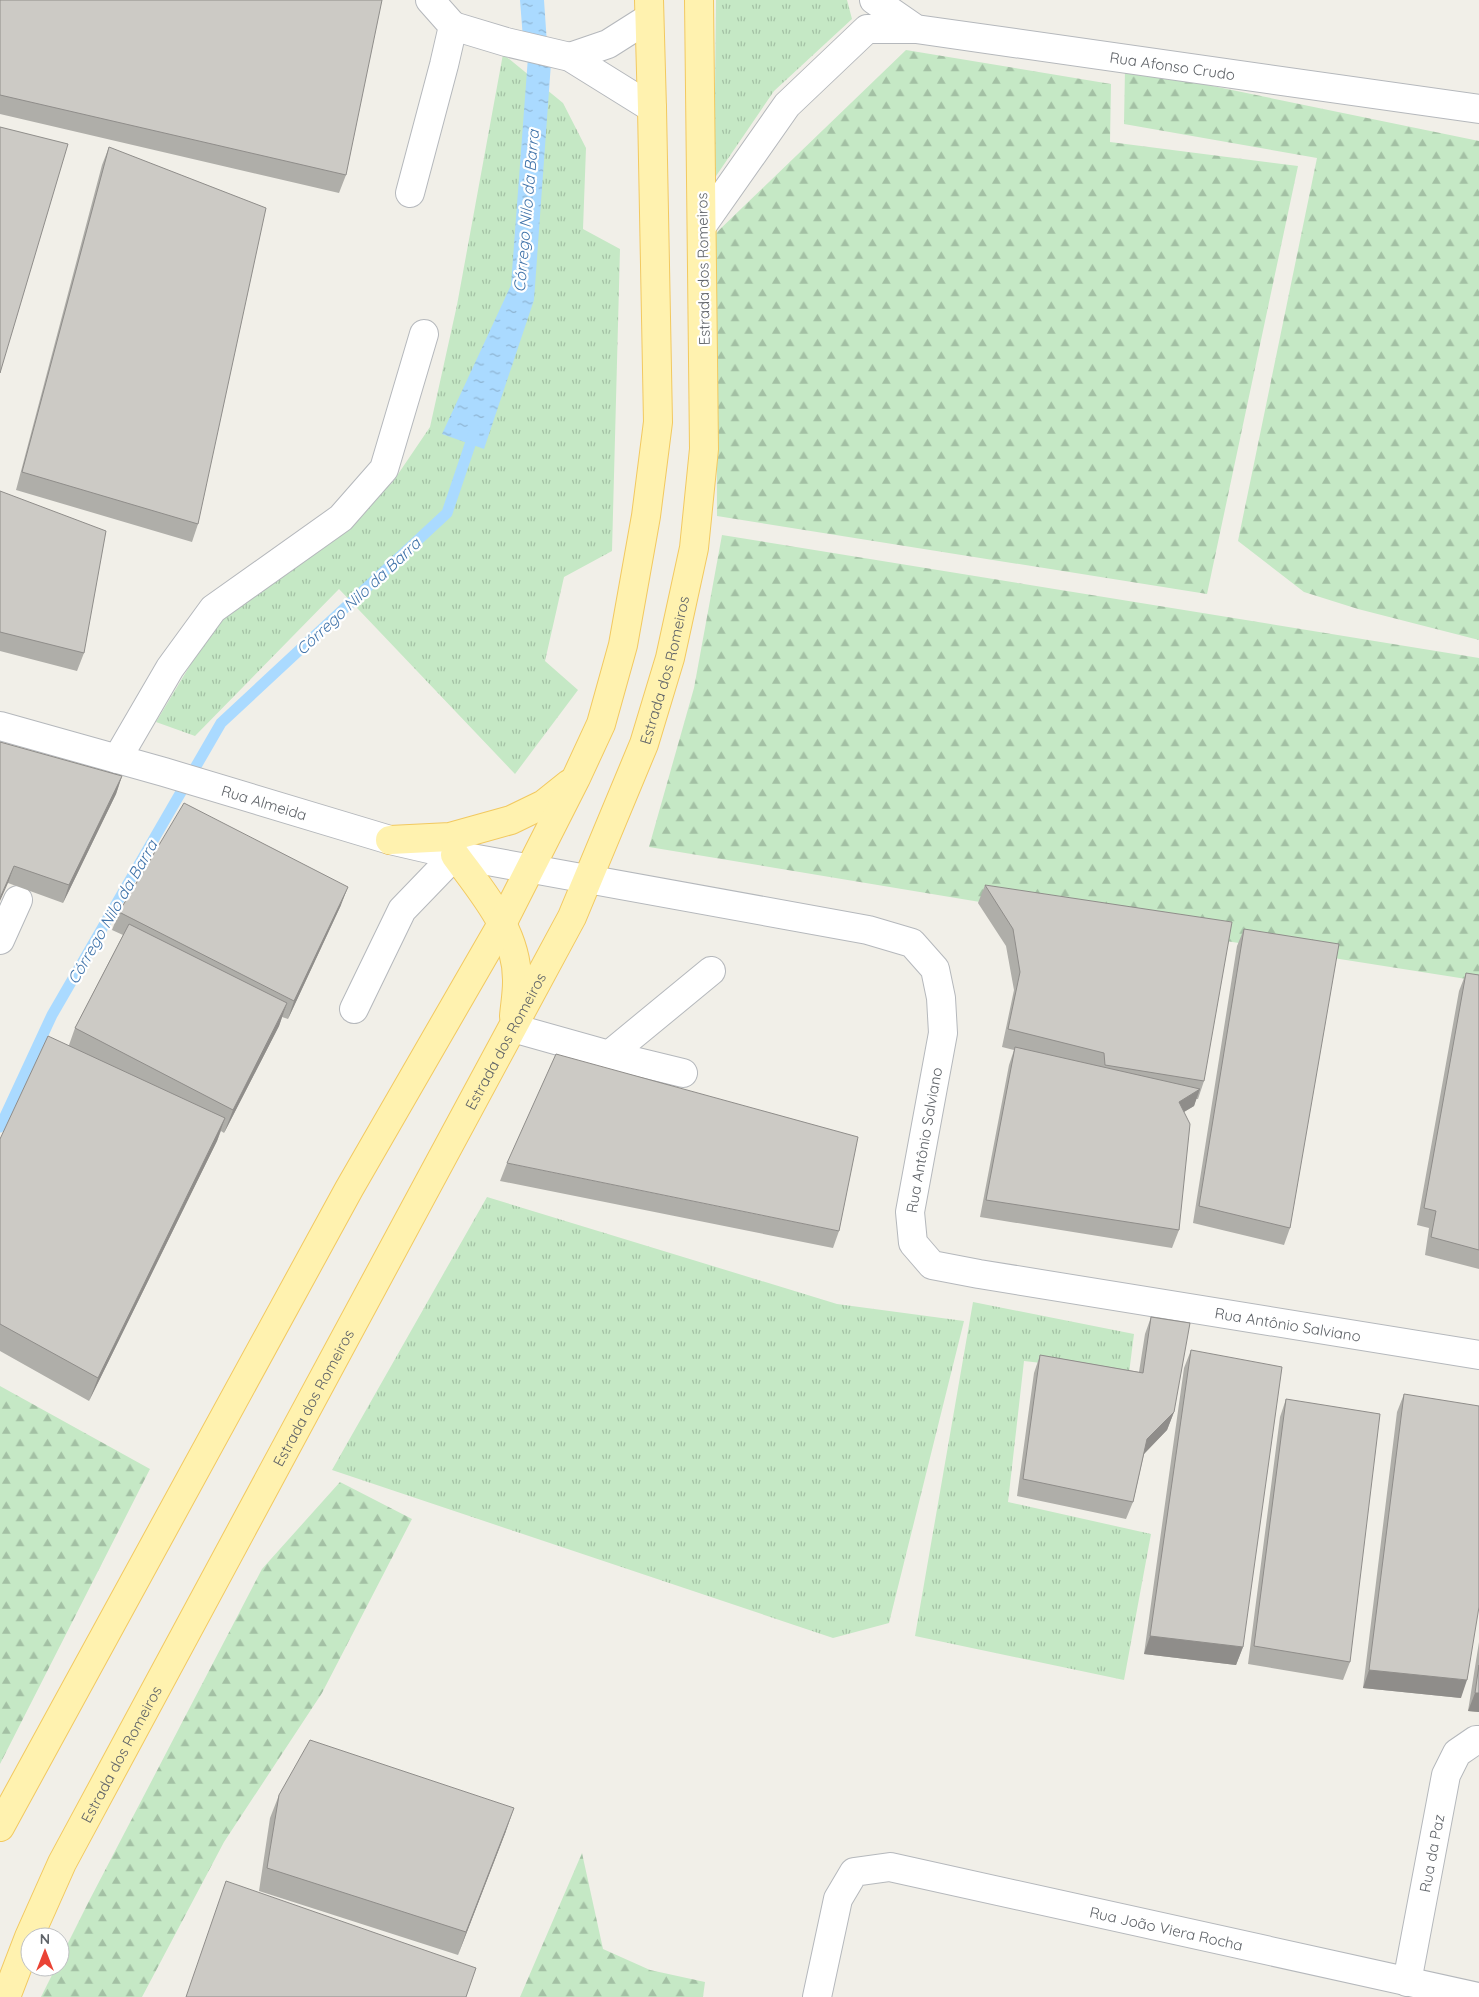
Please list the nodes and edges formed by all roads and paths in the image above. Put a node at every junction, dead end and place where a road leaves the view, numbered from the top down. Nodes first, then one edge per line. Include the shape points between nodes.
1 (430, 0) edge
2 (700, 0) edge
3 (874, 0) edge
4 (649, 9) edge
5 (452, 26) junction
6 (916, 29) junction
7 (564, 56) junction
8 (652, 108) junction
9 (1479, 109) edge
10 (410, 193) dead end
11 (702, 226) junction
12 (424, 334) dead end
13 (0, 726) edge
14 (117, 759) junction
15 (576, 778) junction
16 (390, 840) junction
17 (455, 855) junction
18 (531, 867) junction
19 (588, 878) junction
20 (18, 900) dead end
21 (502, 922) junction
22 (0, 940) edge
23 (711, 971) dead end
24 (354, 1009) dead end
25 (513, 1028) junction
26 (609, 1055) junction
27 (683, 1073) dead end
28 (1479, 1355) edge
29 (1479, 1740) edge
30 (0, 1827) edge
31 (1407, 1982) junction
32 (6, 1997) edge
33 (817, 1997) edge
34 (1478, 1997) edge

1 - 5 street
2 - 11 main road, Estrada dos Romeiros
3 - 6 street, Rua Afonso Crudo
4 - 7 street via 608,44
4 - 8 main road
5 - 7 street
5 - 10 street
6 - 9 street, Rua Afonso Crudo
6 - 11 street via 867,29 788,105
7 - 8 street
8 - 15 main road via 658,422 646,516 623,645 601,724
11 - 19 main road, Estrada dos Romeiros via 705,426 694,548 670,658 644,744
12 - 14 street via 384,468 341,518 213,609 170,668
13 - 14 street, Rua Almeida
14 - 16 street, Rua Almeida
15 - 16 main road via 544,804 511,820 450,837
15 - 18 main road
16 - 17 street, Rua Almeida
17 - 18 street, Rua Almeida
17 - 21 main road
17 - 24 street via 402,910
18 - 19 street, Rua Antônio Salviano
18 - 21 main road
19 - 25 main road, Estrada dos Romeiros via 572,917
19 - 28 street, Rua Antônio Salviano via 868,930 912,943 935,969 942,998 943,1034 910,1212 913,1243 932,1265
20 - 22 street
21 - 25 main road via 518,980
21 - 30 main road via 349,1189
23 - 26 street
25 - 26 street
25 - 32 main road, Estrada dos Romeiros via 62,1863 28,1937
26 - 27 street
29 - 31 street, Rua da Paz via 1457,1753 1446,1775
31 - 33 street, Rua João Viera Rocha via 890,1867 854,1872 838,1899
31 - 34 street, Rua João Viera Rocha

